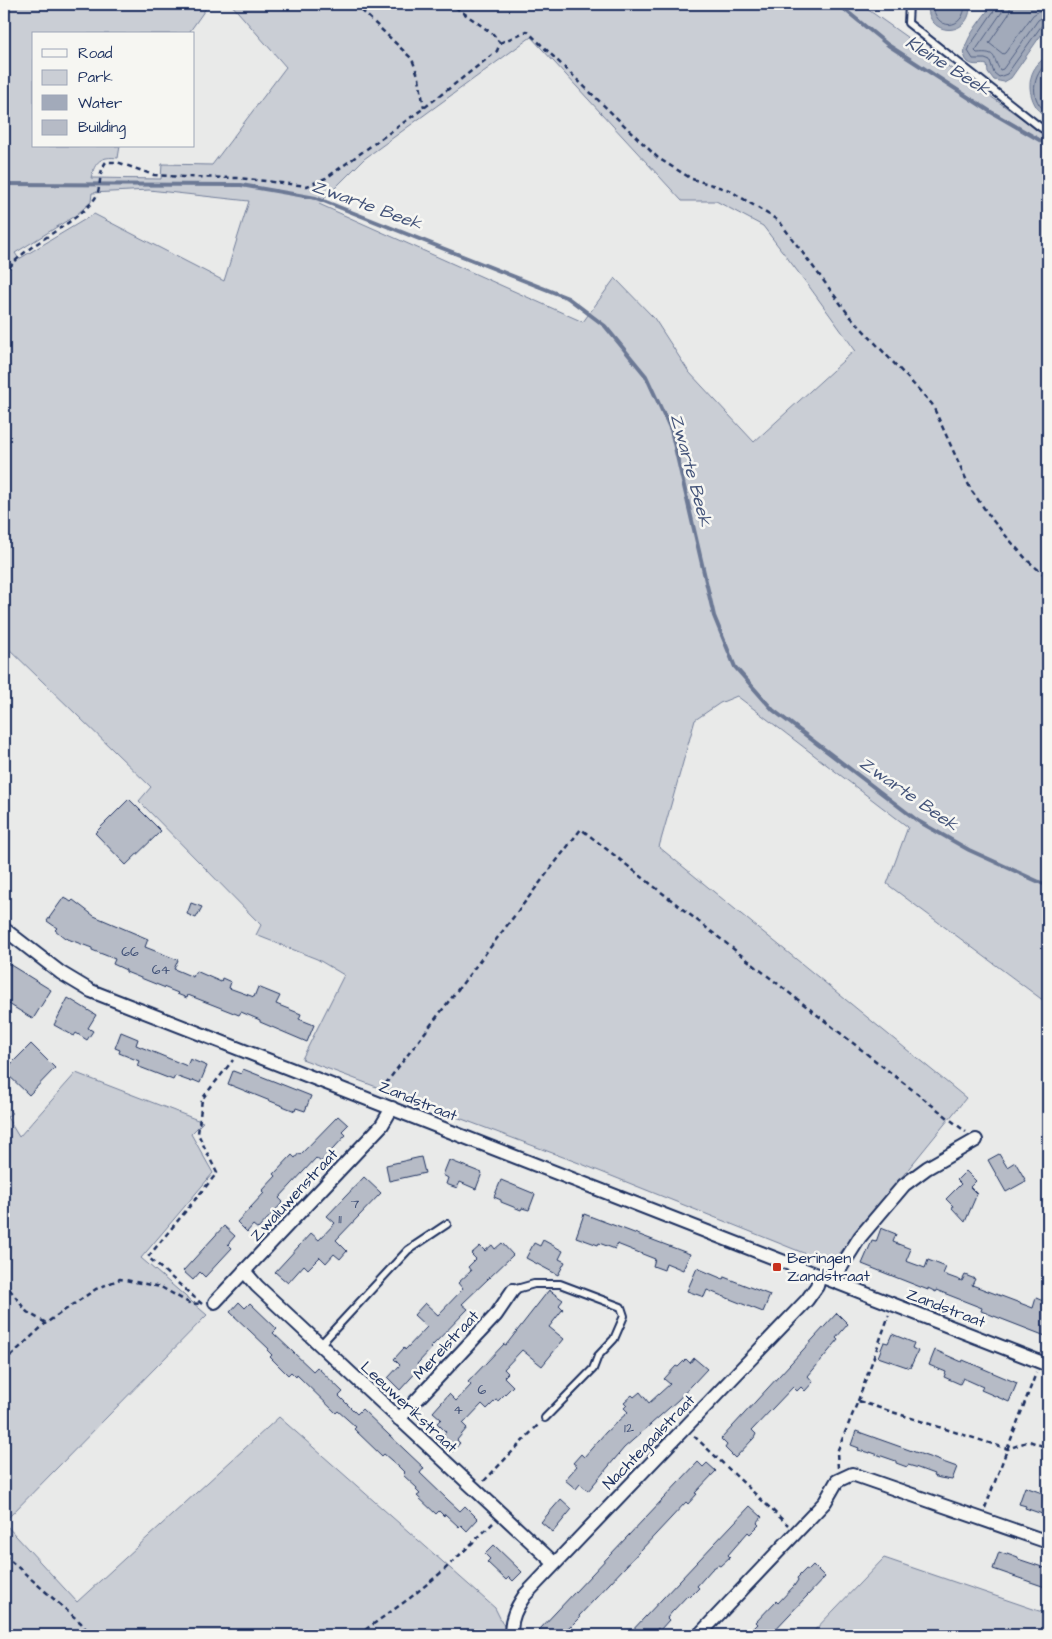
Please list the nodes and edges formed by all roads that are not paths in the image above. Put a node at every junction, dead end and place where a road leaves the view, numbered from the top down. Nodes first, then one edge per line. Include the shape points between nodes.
1 (909, 4) edge
2 (1048, 132) edge
3 (4, 929) edge
4 (392, 1108) junction
5 (976, 1140) road end
6 (447, 1224) dead end
7 (244, 1271) junction
8 (820, 1275) junction
9 (833, 1280) junction
10 (512, 1290) joint
11 (215, 1302) road end
12 (320, 1345) junction
13 (1044, 1364) edge
14 (545, 1418) road end
15 (399, 1419) junction
16 (1048, 1542) edge
17 (554, 1564) junction
18 (512, 1635) edge
19 (699, 1635) edge

1 - 2 lane via 908,22
3 - 4 street, Zandstraat via 61,973 91,991
4 - 7 street, Zwaluwenstraat via 382,1125
4 - 8 street, Zandstraat
5 - 9 street via 904,1185 860,1237
6 - 12 lane via 408,1250
7 - 11 street, Zwaluwenstraat
7 - 12 street, Leeuwerikstraat
8 - 9 street, Zandstraat
8 - 17 street, Nachtegaalstraat via 818,1286 807,1300
9 - 13 street, Zandstraat
10 - 14 lane via 534,1284 560,1284 621,1307 624,1316 614,1340 598,1356 593,1369
10 - 15 street, Merelstraat via 496,1315
12 - 15 street, Leeuwerikstraat
15 - 17 street, Leeuwerikstraat
16 - 19 street via 850,1474 835,1483 825,1502
17 - 18 street, Nachtegaalstraat via 517,1608

